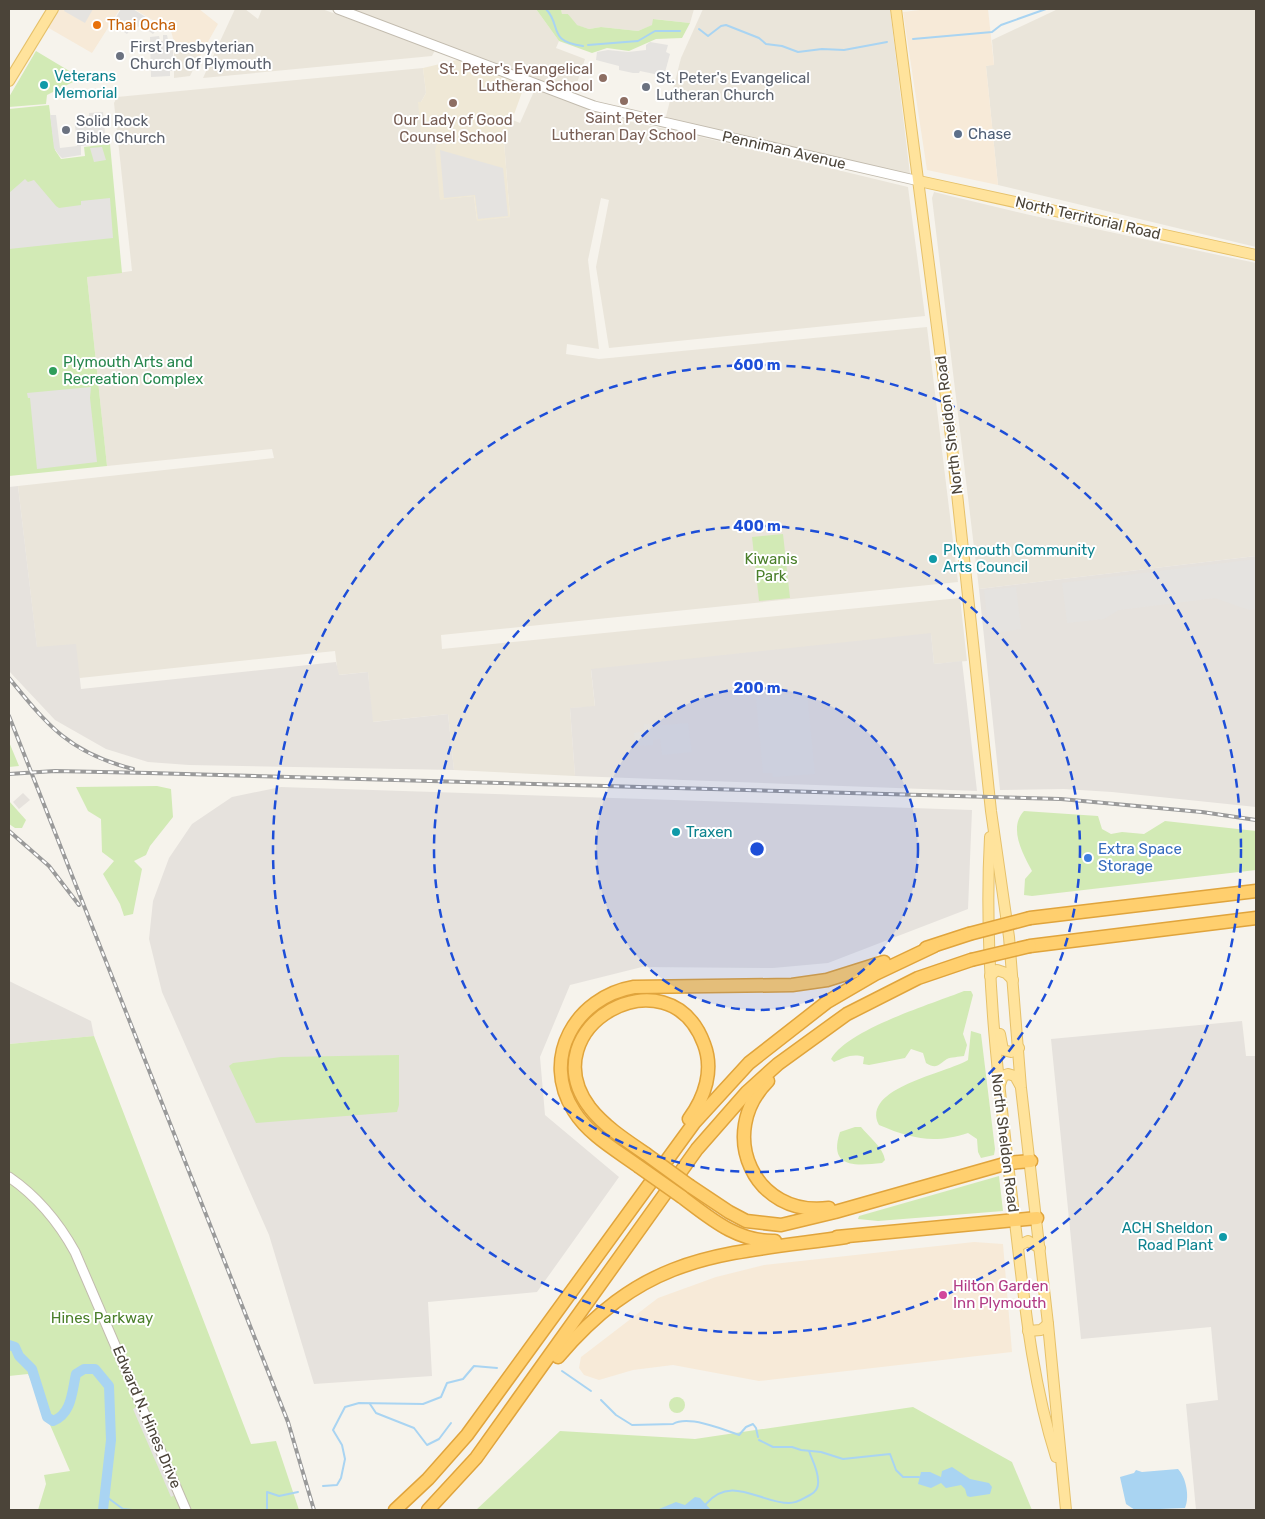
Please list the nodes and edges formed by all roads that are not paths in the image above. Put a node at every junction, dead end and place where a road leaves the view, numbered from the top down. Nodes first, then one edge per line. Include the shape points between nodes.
1 (53, 9) edge
2 (338, 9) edge
3 (896, 9) edge
4 (9, 81) edge
5 (919, 181) junction
6 (1256, 255) edge
7 (991, 811) junction
8 (1256, 891) edge
9 (1256, 918) edge
10 (934, 946) junction
11 (990, 976) junction
12 (1013, 980) junction
13 (990, 991) junction
14 (812, 1038) junction
15 (1019, 1048) junction
16 (1021, 1088) junction
17 (998, 1092) junction
18 (1031, 1161) junction
19 (1008, 1163) junction
20 (9, 1177) edge
21 (642, 1194) junction
22 (888, 1197) junction
23 (1037, 1218) junction
24 (1015, 1221) junction
25 (846, 1237) junction
26 (1018, 1246) junction
27 (1040, 1248) junction
28 (1048, 1324) junction
29 (1028, 1331) junction
30 (514, 1408) junction
31 (1061, 1472) junction
32 (186, 1510) edge
33 (395, 1510) edge
34 (428, 1510) edge
35 (1066, 1510) edge

1 - 4 main road
2 - 5 street, Penniman Avenue via 594,106
3 - 5 main road, North Sheldon Road
5 - 6 main road, North Territorial Road
5 - 7 main road, North Sheldon Road via 950,428
7 - 11 main road, North Sheldon Road
7 - 12 main road, North Sheldon Road
8 - 10 highway, bridge via 1030,918
9 - 14 highway, bridge via 1030,946 970,960 892,990 847,1014
10 - 21 highway via 875,974 827,1002 748,1064 694,1123
10 - 25 highway, bridge via 811,983 634,986 613,992 597,1000 578,1017 562,1057 563,1086 582,1122 722,1227 752,1239 773,1241
11 - 12 main road via 1002,970
11 - 13 main road, North Sheldon Road
12 - 15 main road, North Sheldon Road
13 - 15 main road via 996,1002 1003,1050 1011,1052
13 - 17 main road, North Sheldon Road
14 - 22 highway via 765,1084 751,1105 743,1137 750,1167 768,1191 796,1207 827,1208
14 - 30 highway via 747,1092 706,1138
15 - 16 main road, North Sheldon Road
16 - 17 main road via 1015,1076 1008,1074 1002,1076
16 - 18 main road, North Sheldon Road
17 - 19 main road, North Sheldon Road
18 - 19 highway
18 - 23 main road, North Sheldon Road
19 - 22 highway
19 - 24 main road, North Sheldon Road
20 - 32 street, Edward N. Hines Drive via 40,1202 62,1228 75,1252
21 - 22 highway, bridge via 664,1155 699,1103 709,1065 701,1036 689,1019 664,1004 643,1000 615,1006 598,1018 581,1041 576,1069 581,1091 590,1108 602,1120 646,1154 690,1186 746,1221 767,1225 803,1221
21 - 33 highway via 467,1435 428,1480
23 - 24 highway
23 - 27 main road, North Sheldon Road
24 - 25 highway
24 - 26 main road, North Sheldon Road
25 - 30 highway via 719,1254 658,1275 620,1298 586,1325
26 - 27 main road via 1028,1242
26 - 29 main road, North Sheldon Road
27 - 28 main road, North Sheldon Road
28 - 29 main road via 1041,1330
28 - 31 main road, North Sheldon Road
29 - 31 main road, North Sheldon Road via 1050,1438
30 - 34 highway via 476,1458
31 - 35 main road, North Sheldon Road

